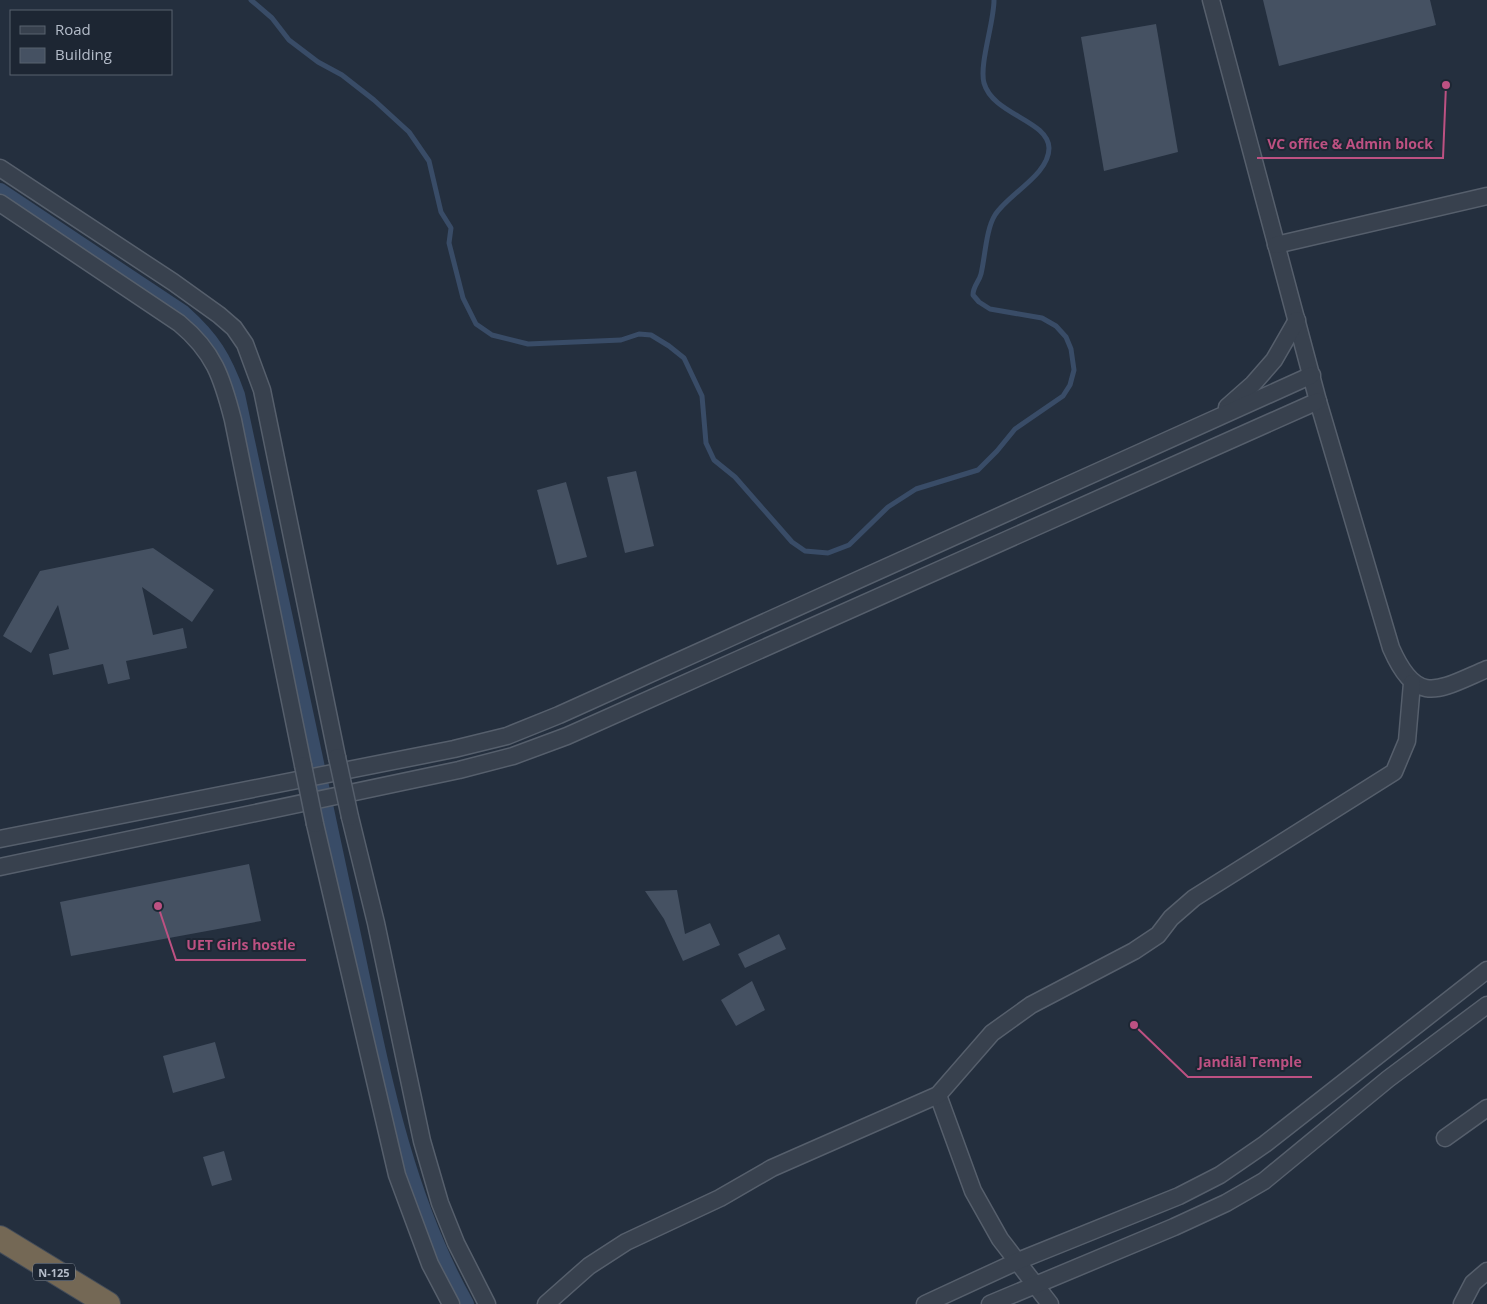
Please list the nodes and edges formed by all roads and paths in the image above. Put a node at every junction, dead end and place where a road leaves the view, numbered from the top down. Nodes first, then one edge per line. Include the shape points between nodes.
1 (1211, 0) edge
2 (0, 168) edge
3 (1487, 196) edge
4 (0, 202) edge
5 (1276, 245) junction
6 (1297, 320) junction
7 (1312, 376) junction
8 (1318, 400) junction
9 (1212, 419) junction
10 (1487, 669) edge
11 (1412, 683) junction
12 (0, 840) edge
13 (0, 867) edge
14 (1487, 970) edge
15 (1487, 1005) edge
16 (938, 1096) junction
17 (1487, 1108) edge
18 (1445, 1138) dead end
19 (0, 1238) edge
20 (1487, 1271) edge
21 (1027, 1272) junction
22 (95, 1301) edge
23 (451, 1304) edge
24 (487, 1304) edge
25 (546, 1304) edge
26 (925, 1304) edge
27 (990, 1304) edge
28 (1050, 1304) edge
29 (1462, 1304) edge

1 - 5 street
2 - 24 street, bridge via 219,315 245,344 262,390 337,757 422,1141 440,1203
3 - 5 street
4 - 23 street, bridge via 179,322 202,342 218,369 233,420 315,824 396,1174 430,1264
5 - 6 street
6 - 7 street
6 - 9 street via 1274,360 1253,384
7 - 8 street
7 - 9 street
8 - 11 street via 1391,648 1401,670
8 - 13 street via 576,732 513,756
9 - 12 street via 507,736
10 - 11 street via 1444,687 1427,690
11 - 16 street via 1407,741 1394,772 1194,898 1171,918 1158,935 1134,951 1031,1005 992,1032
14 - 21 street via 1265,1144 1220,1175
15 - 21 street via 1388,1079 1264,1181 1174,1227
16 - 21 street via 973,1191 1000,1239
16 - 25 street via 772,1168 720,1198 626,1242 589,1266
17 - 18 street
19 - 22 highway, N-125
20 - 29 street via 1473,1283
21 - 26 street
21 - 27 street
21 - 28 street

